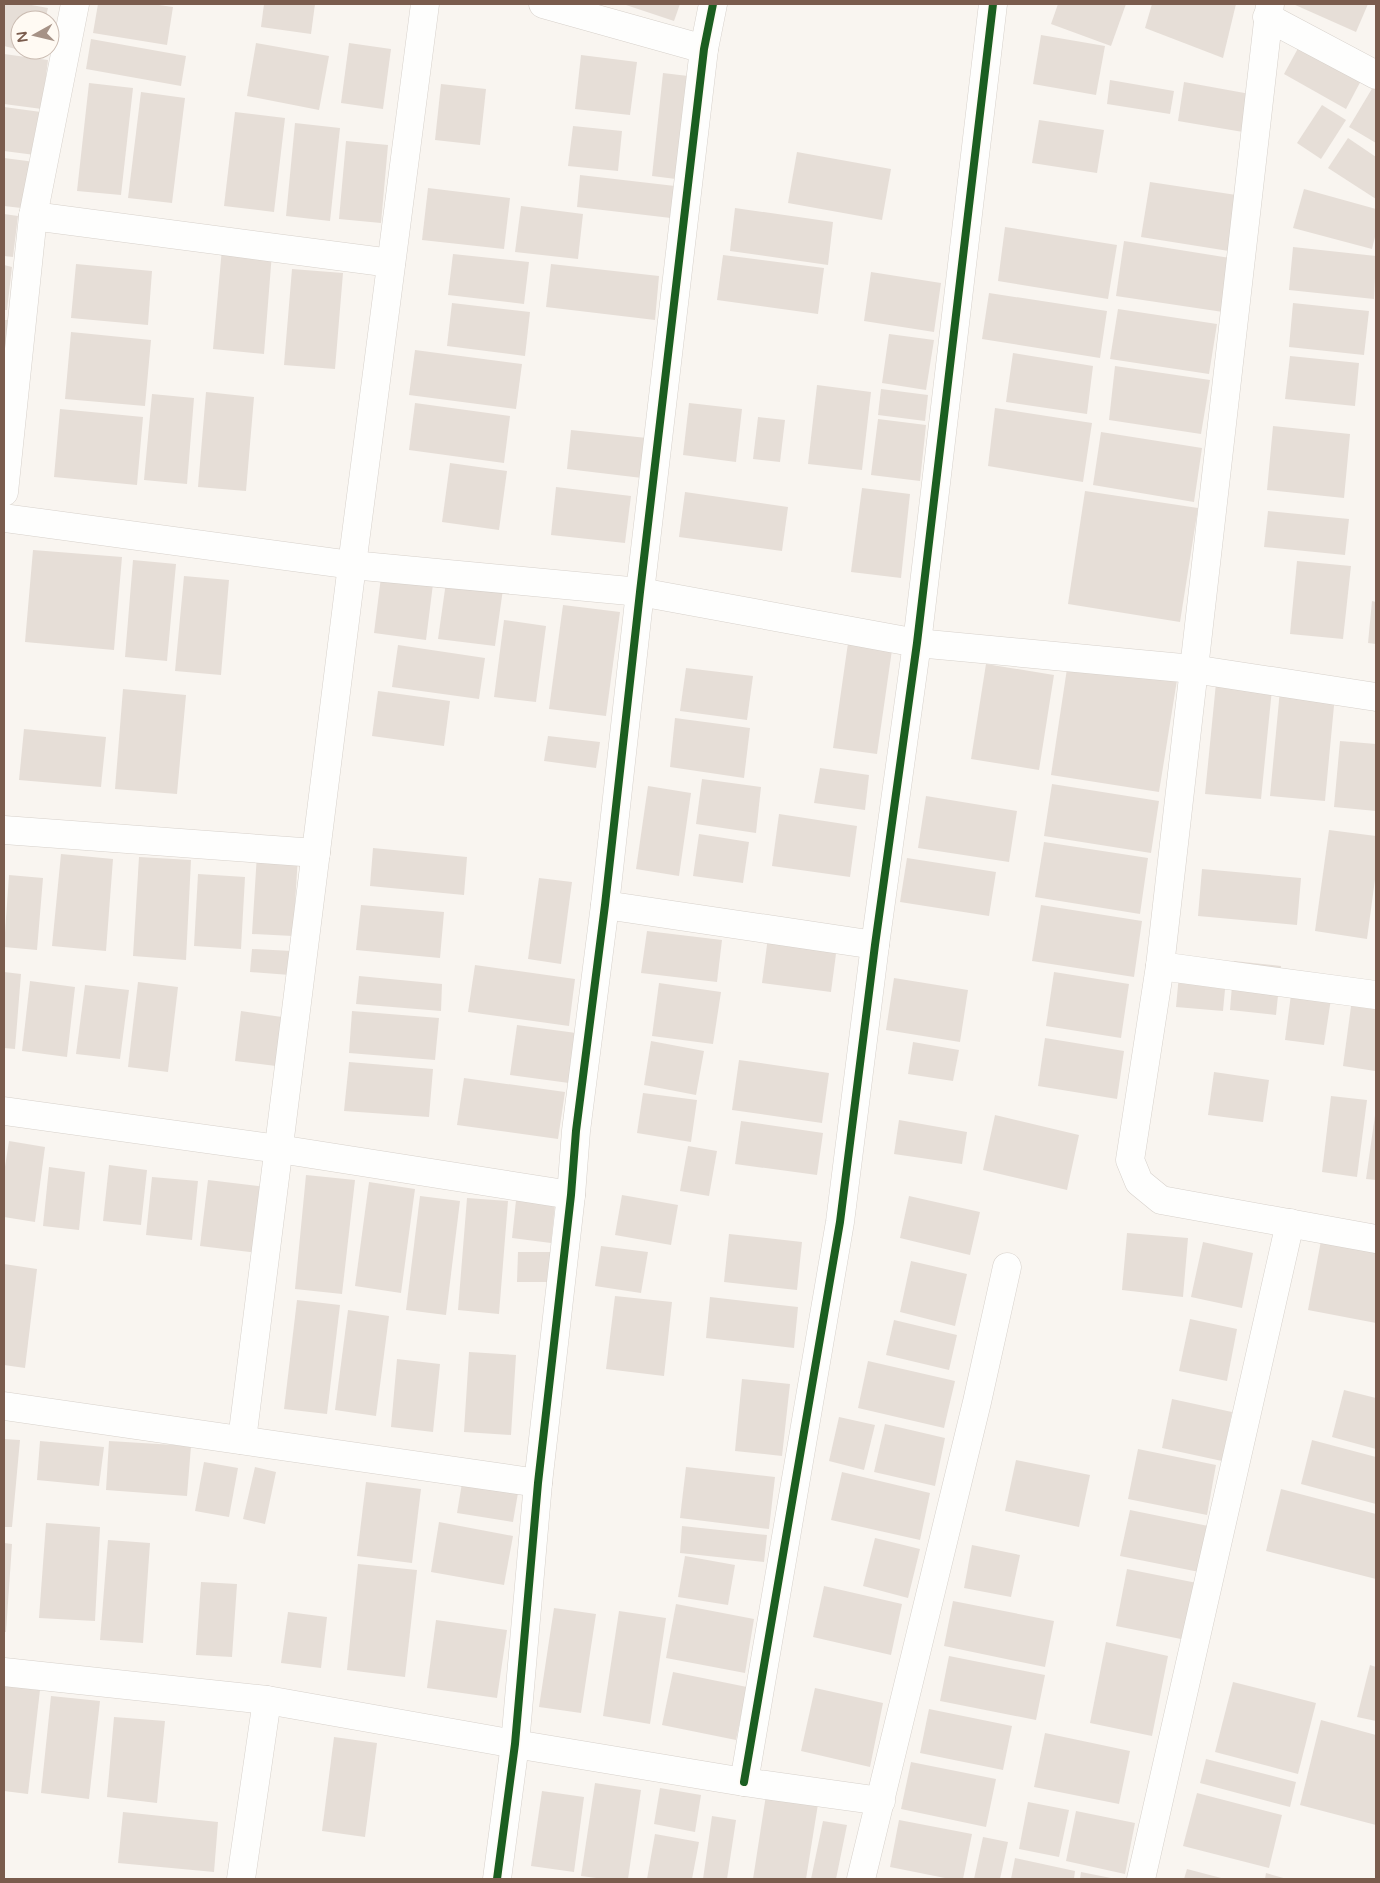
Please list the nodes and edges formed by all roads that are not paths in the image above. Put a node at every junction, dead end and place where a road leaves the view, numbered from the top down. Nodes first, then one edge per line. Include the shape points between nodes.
1 (75, 4) edge
2 (425, 4) edge
3 (543, 4) edge
4 (713, 4) edge
5 (993, 4) edge
6 (1268, 11) edge
7 (704, 49) junction
8 (1376, 74) edge
9 (33, 216) junction
10 (391, 263) junction
11 (4, 492) edge
12 (4, 518) edge
13 (352, 565) junction
14 (640, 592) junction
15 (918, 643) junction
16 (1192, 670) junction
17 (1376, 697) edge
18 (4, 830) edge
19 (316, 853) junction
20 (605, 904) junction
21 (875, 945) junction
22 (1160, 966) junction
23 (1376, 995) edge
24 (4, 1111) edge
25 (279, 1149) junction
26 (571, 1195) junction
27 (1290, 1223) junction
28 (1376, 1238) edge
29 (1006, 1268) dead end
30 (4, 1406) edge
31 (242, 1440) junction
32 (538, 1483) junction
33 (4, 1672) edge
34 (267, 1700) junction
35 (515, 1744) junction
36 (744, 1782) junction
37 (881, 1801) junction
38 (241, 1879) edge
39 (497, 1879) edge
40 (861, 1879) edge
41 (1141, 1879) edge

1 - 9 street
2 - 10 street
3 - 7 street
4 - 7 street
5 - 15 street
6 - 8 street
6 - 16 street
7 - 14 street
9 - 10 street
9 - 11 street
10 - 13 street
12 - 13 street
13 - 14 street
13 - 19 street
14 - 15 street
14 - 20 street
15 - 16 street
15 - 21 street
16 - 17 street
16 - 22 street
18 - 19 street
19 - 25 street
20 - 21 street
20 - 26 street
21 - 36 street via 840,1222
22 - 23 street
22 - 27 street via 1130,1160 1139,1182 1161,1200
24 - 25 street
25 - 26 street
25 - 31 street
26 - 32 street
27 - 28 street
27 - 41 street
29 - 37 street
30 - 31 street
31 - 32 street
32 - 35 street
33 - 34 street
34 - 35 street
34 - 38 street
35 - 36 street
35 - 39 street
36 - 37 street
37 - 40 street

